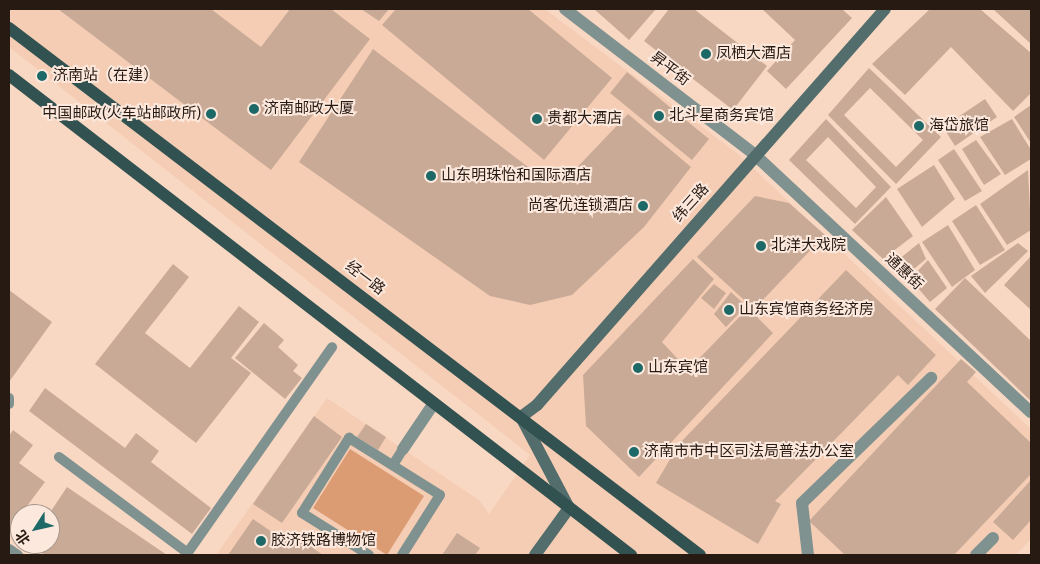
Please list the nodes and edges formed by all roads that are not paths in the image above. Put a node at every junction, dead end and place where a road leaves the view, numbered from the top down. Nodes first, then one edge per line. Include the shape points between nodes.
1 (565, 9) edge
2 (885, 9) edge
3 (9, 28) edge
4 (9, 75) edge
5 (755, 155) junction
6 (332, 347) dead end
7 (931, 378) dead end
8 (9, 398) edge
9 (434, 403) junction
10 (9, 404) edge
11 (1031, 412) edge
12 (521, 417) junction
13 (403, 449) joint
14 (59, 457) dead end
15 (392, 465) junction
16 (568, 508) junction
17 (993, 538) dead end
18 (9, 549) edge
19 (187, 554) edge
20 (18, 555) edge
21 (369, 555) edge
22 (402, 555) edge
23 (535, 555) edge
24 (631, 555) edge
25 (700, 555) edge
26 (808, 555) edge
27 (976, 555) edge

1 - 5 street, 昇平街
2 - 5 street, 纬三路
3 - 12 main road, 经一路
4 - 9 main road
5 - 11 street, 通惠街
5 - 12 street, 纬三路 via 537,405
6 - 19 lane
7 - 26 street via 802,503
8 - 10 lane
9 - 13 street
9 - 16 main road
12 - 16 street
12 - 25 main road, 经一路
13 - 15 lane
14 - 19 lane
15 - 21 lane via 349,438 302,513
15 - 22 lane via 440,495
16 - 23 street
16 - 24 main road
17 - 27 street
18 - 20 lane

